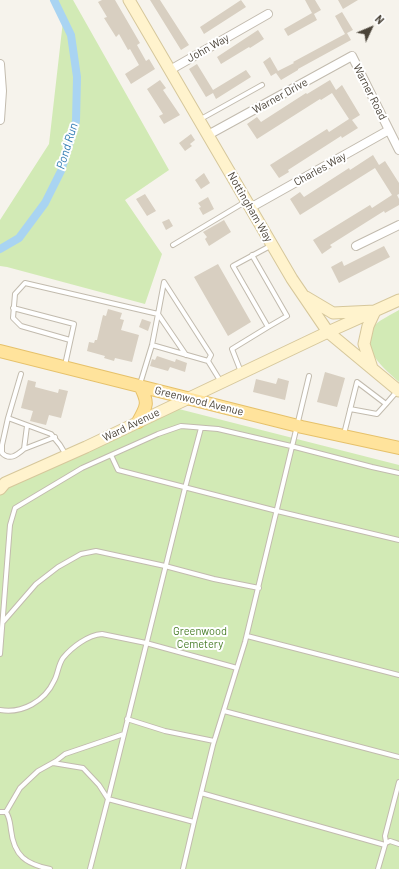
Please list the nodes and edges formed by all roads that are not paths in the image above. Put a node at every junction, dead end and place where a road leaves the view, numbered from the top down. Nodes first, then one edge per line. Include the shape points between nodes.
1 (129, 0) edge
2 (268, 14) dead end
3 (352, 56) joint
4 (0, 64) edge
5 (170, 70) junction
6 (262, 85) dead end
7 (0, 120) edge
8 (199, 120) junction
9 (389, 130) junction
10 (208, 135) junction
11 (399, 150) edge
12 (248, 204) junction
13 (399, 225) edge
14 (272, 244) junction
15 (173, 245) dead end
16 (356, 246) dead end
17 (252, 255) junction
18 (304, 296) junction
19 (399, 300) edge
20 (14, 308) junction
21 (375, 311) junction
22 (158, 314) junction
23 (268, 327) junction
24 (328, 332) junction
25 (70, 340) junction
26 (152, 345) junction
27 (0, 350) edge
28 (186, 355) junction
29 (208, 361) junction
30 (65, 367) junction
31 (372, 369) junction
32 (242, 373) junction
33 (21, 374) dead end
34 (309, 376) dead end
35 (221, 382) junction
36 (140, 386) junction
37 (399, 390) edge
38 (187, 398) junction
39 (386, 404) junction
40 (350, 409) junction
41 (8, 418) junction
42 (138, 422) junction
43 (27, 426) junction
44 (297, 426) junction
45 (201, 428) junction
46 (55, 437) junction
47 (343, 437) junction
48 (291, 446) junction
49 (24, 448) junction
50 (399, 448) edge
51 (110, 455) junction
52 (66, 456) junction
53 (399, 473) edge
54 (185, 488) junction
55 (0, 489) edge
56 (277, 511) junction
57 (399, 540) edge
58 (165, 566) junction
59 (259, 588) junction
60 (3, 622) junction
61 (247, 636) junction
62 (146, 644) junction
63 (0, 654) edge
64 (237, 668) junction
65 (399, 675) edge
66 (0, 710) edge
67 (224, 711) junction
68 (127, 719) junction
69 (124, 734) junction
70 (214, 741) junction
71 (399, 757) edge
72 (53, 763) junction
73 (399, 782) edge
74 (201, 793) junction
75 (108, 799) junction
76 (0, 812) edge
77 (6, 812) junction
78 (194, 822) junction
79 (385, 844) junction
80 (399, 844) edge
81 (50, 869) edge
82 (90, 869) edge
83 (183, 869) edge
84 (378, 869) edge

1 - 5 street, Nottingham Way
2 - 5 street, John Way
3 - 9 street, Warner Road
3 - 10 street, Warner Drive
4 - 7 street
5 - 8 street, Nottingham Way
6 - 8 lane
8 - 10 street, Nottingham Way
9 - 11 street, Warner Road
9 - 12 street, Charles Way
10 - 12 street, Nottingham Way
12 - 14 street, Nottingham Way
12 - 15 lane
13 - 16 street
14 - 17 lane
14 - 18 street, Nottingham Way
17 - 23 lane via 233,266
17 - 23 lane via 287,316
18 - 21 street via 333,313
18 - 24 street, Nottingham Way
19 - 21 street, Ward Avenue
20 - 22 lane via 14,294 25,283
20 - 25 lane via 13,318 20,326
20 - 25 lane via 74,324
21 - 24 street, Ward Avenue
21 - 31 street via 364,344
22 - 26 lane
22 - 28 lane
22 - 29 lane via 164,282 211,355
23 - 32 lane via 232,349
24 - 31 street, Nottingham Way
24 - 32 street, Ward Avenue
25 - 30 lane
26 - 28 lane
26 - 36 lane
27 - 30 main road, Greenwood Avenue
28 - 29 lane
29 - 35 lane
30 - 36 main road, Greenwood Avenue
31 - 37 street, Nottingham Way
32 - 35 street, Ward Avenue
33 - 41 lane
34 - 44 lane
35 - 38 street, Ward Avenue
36 - 38 main road, Greenwood Avenue
36 - 42 main road via 146,398 145,410
37 - 39 lane
38 - 42 street, Ward Avenue
38 - 44 main road, Greenwood Avenue
39 - 40 lane via 377,414
39 - 40 lane via 357,382
40 - 47 lane
41 - 43 lane
41 - 49 lane via 2,453 12,457
42 - 52 street, Ward Avenue
43 - 46 lane via 48,432
43 - 49 lane
44 - 47 main road, Greenwood Avenue
44 - 48 lane
45 - 48 lane via 218,429
45 - 51 lane via 181,426
45 - 54 lane
46 - 49 lane
46 - 52 lane
47 - 50 main road, Greenwood Avenue
48 - 53 lane
48 - 56 lane
51 - 54 lane via 118,470
51 - 60 lane via 82,468 15,508 10,525
52 - 55 street, Ward Avenue via 5,483
54 - 56 lane
54 - 58 lane
56 - 57 lane
56 - 59 lane
58 - 59 lane
58 - 60 lane via 96,551 81,554 36,584
58 - 62 lane
59 - 61 lane
60 - 63 lane
61 - 64 lane
61 - 65 lane
62 - 64 lane
62 - 66 lane via 102,634 95,635 78,645 64,658 45,695 29,706 15,710
62 - 68 lane
64 - 67 lane
67 - 70 lane
67 - 71 lane
68 - 69 lane
68 - 70 lane via 165,731
69 - 72 lane via 65,754
69 - 75 lane
70 - 74 lane
72 - 75 lane via 83,768
72 - 77 lane via 38,771 20,788
73 - 79 lane via 384,836
74 - 78 lane
74 - 79 lane
75 - 78 lane
75 - 82 lane
76 - 77 lane
77 - 81 lane via 14,846 20,855 31,863
78 - 83 lane
79 - 80 lane via 390,841
79 - 84 lane

